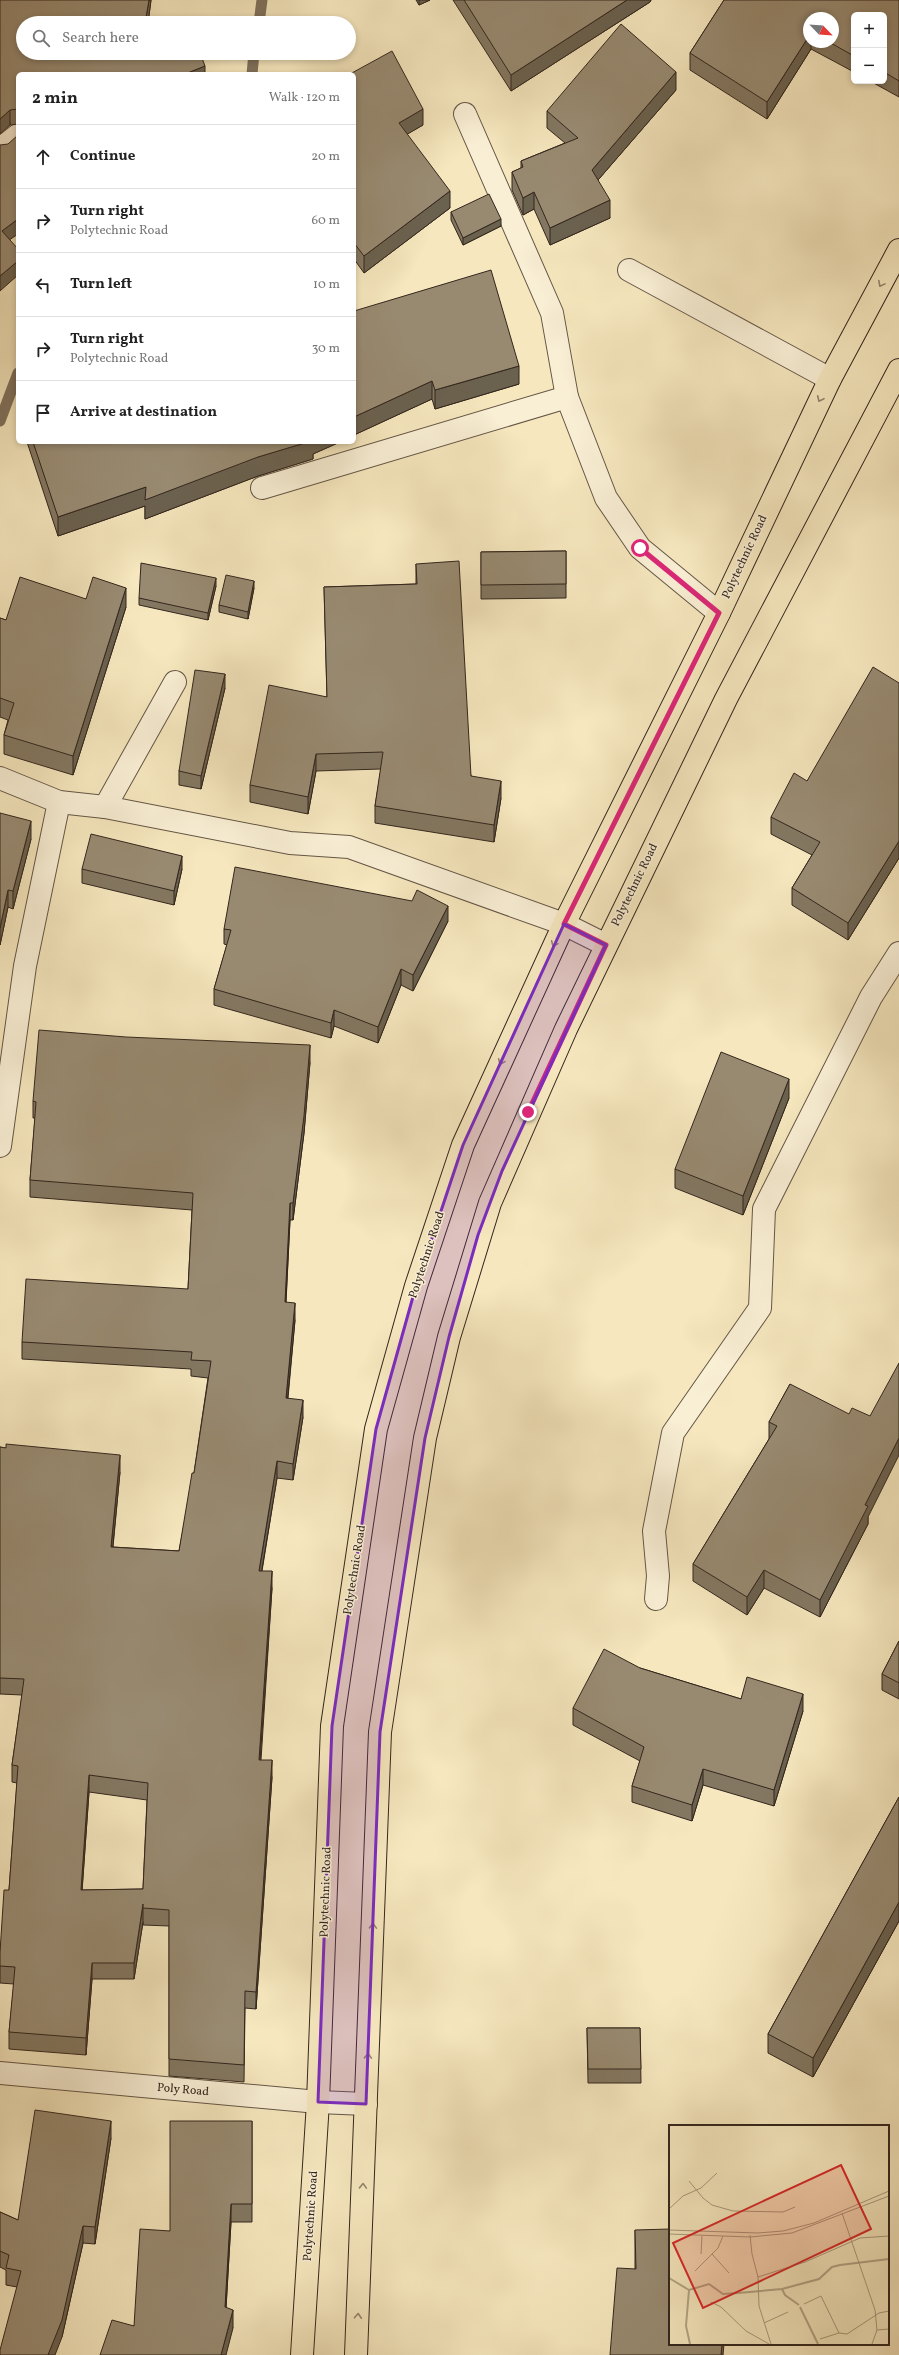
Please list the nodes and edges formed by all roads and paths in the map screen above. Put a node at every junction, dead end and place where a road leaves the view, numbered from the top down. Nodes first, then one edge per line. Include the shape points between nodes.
1 (465, 114) dead end
2 (16, 137) edge
3 (0, 149) edge
4 (899, 250) edge
5 (629, 270) dead end
6 (899, 370) edge
7 (830, 379) junction
8 (566, 397) junction
9 (262, 488) dead end
10 (719, 613) junction
11 (175, 682) dead end
12 (0, 778) edge
13 (59, 802) junction
14 (105, 807) junction
15 (564, 924) junction
16 (606, 945) junction
17 (899, 953) edge
18 (0, 1146) edge
19 (656, 1599) dead end
20 (0, 2073) edge
21 (318, 2102) junction
22 (366, 2104) junction
23 (302, 2355) edge
24 (356, 2355) edge

1 - 8 street via 552,313
2 - 3 street
4 -> 7 main road, Polytechnic Road
5 - 7 street
6 - 16 main road, Polytechnic Road via 726,699
7 -> 10 main road, Polytechnic Road
8 - 9 street
8 - 10 street via 606,498 640,548
10 - 15 main road, Polytechnic Road
11 - 14 street
12 - 13 street
13 - 14 street
13 - 18 street via 24,966
14 - 15 street via 290,843 349,847
15 - 16 street
15 -> 21 main road, Polytechnic Road via 463,1145 416,1286 376,1429 332,1726
22 -> 16 main road, Polytechnic Road via 380,1732 425,1438 448,1337 490,1203 566,1029
17 - 19 street via 871,997 764,1209 760,1308 673,1433 654,1531 658,1576
20 - 21 street, Poly Road
21 - 22 street, Poly Road
21 - 23 main road, Polytechnic Road
24 -> 22 main road, Polytechnic Road

